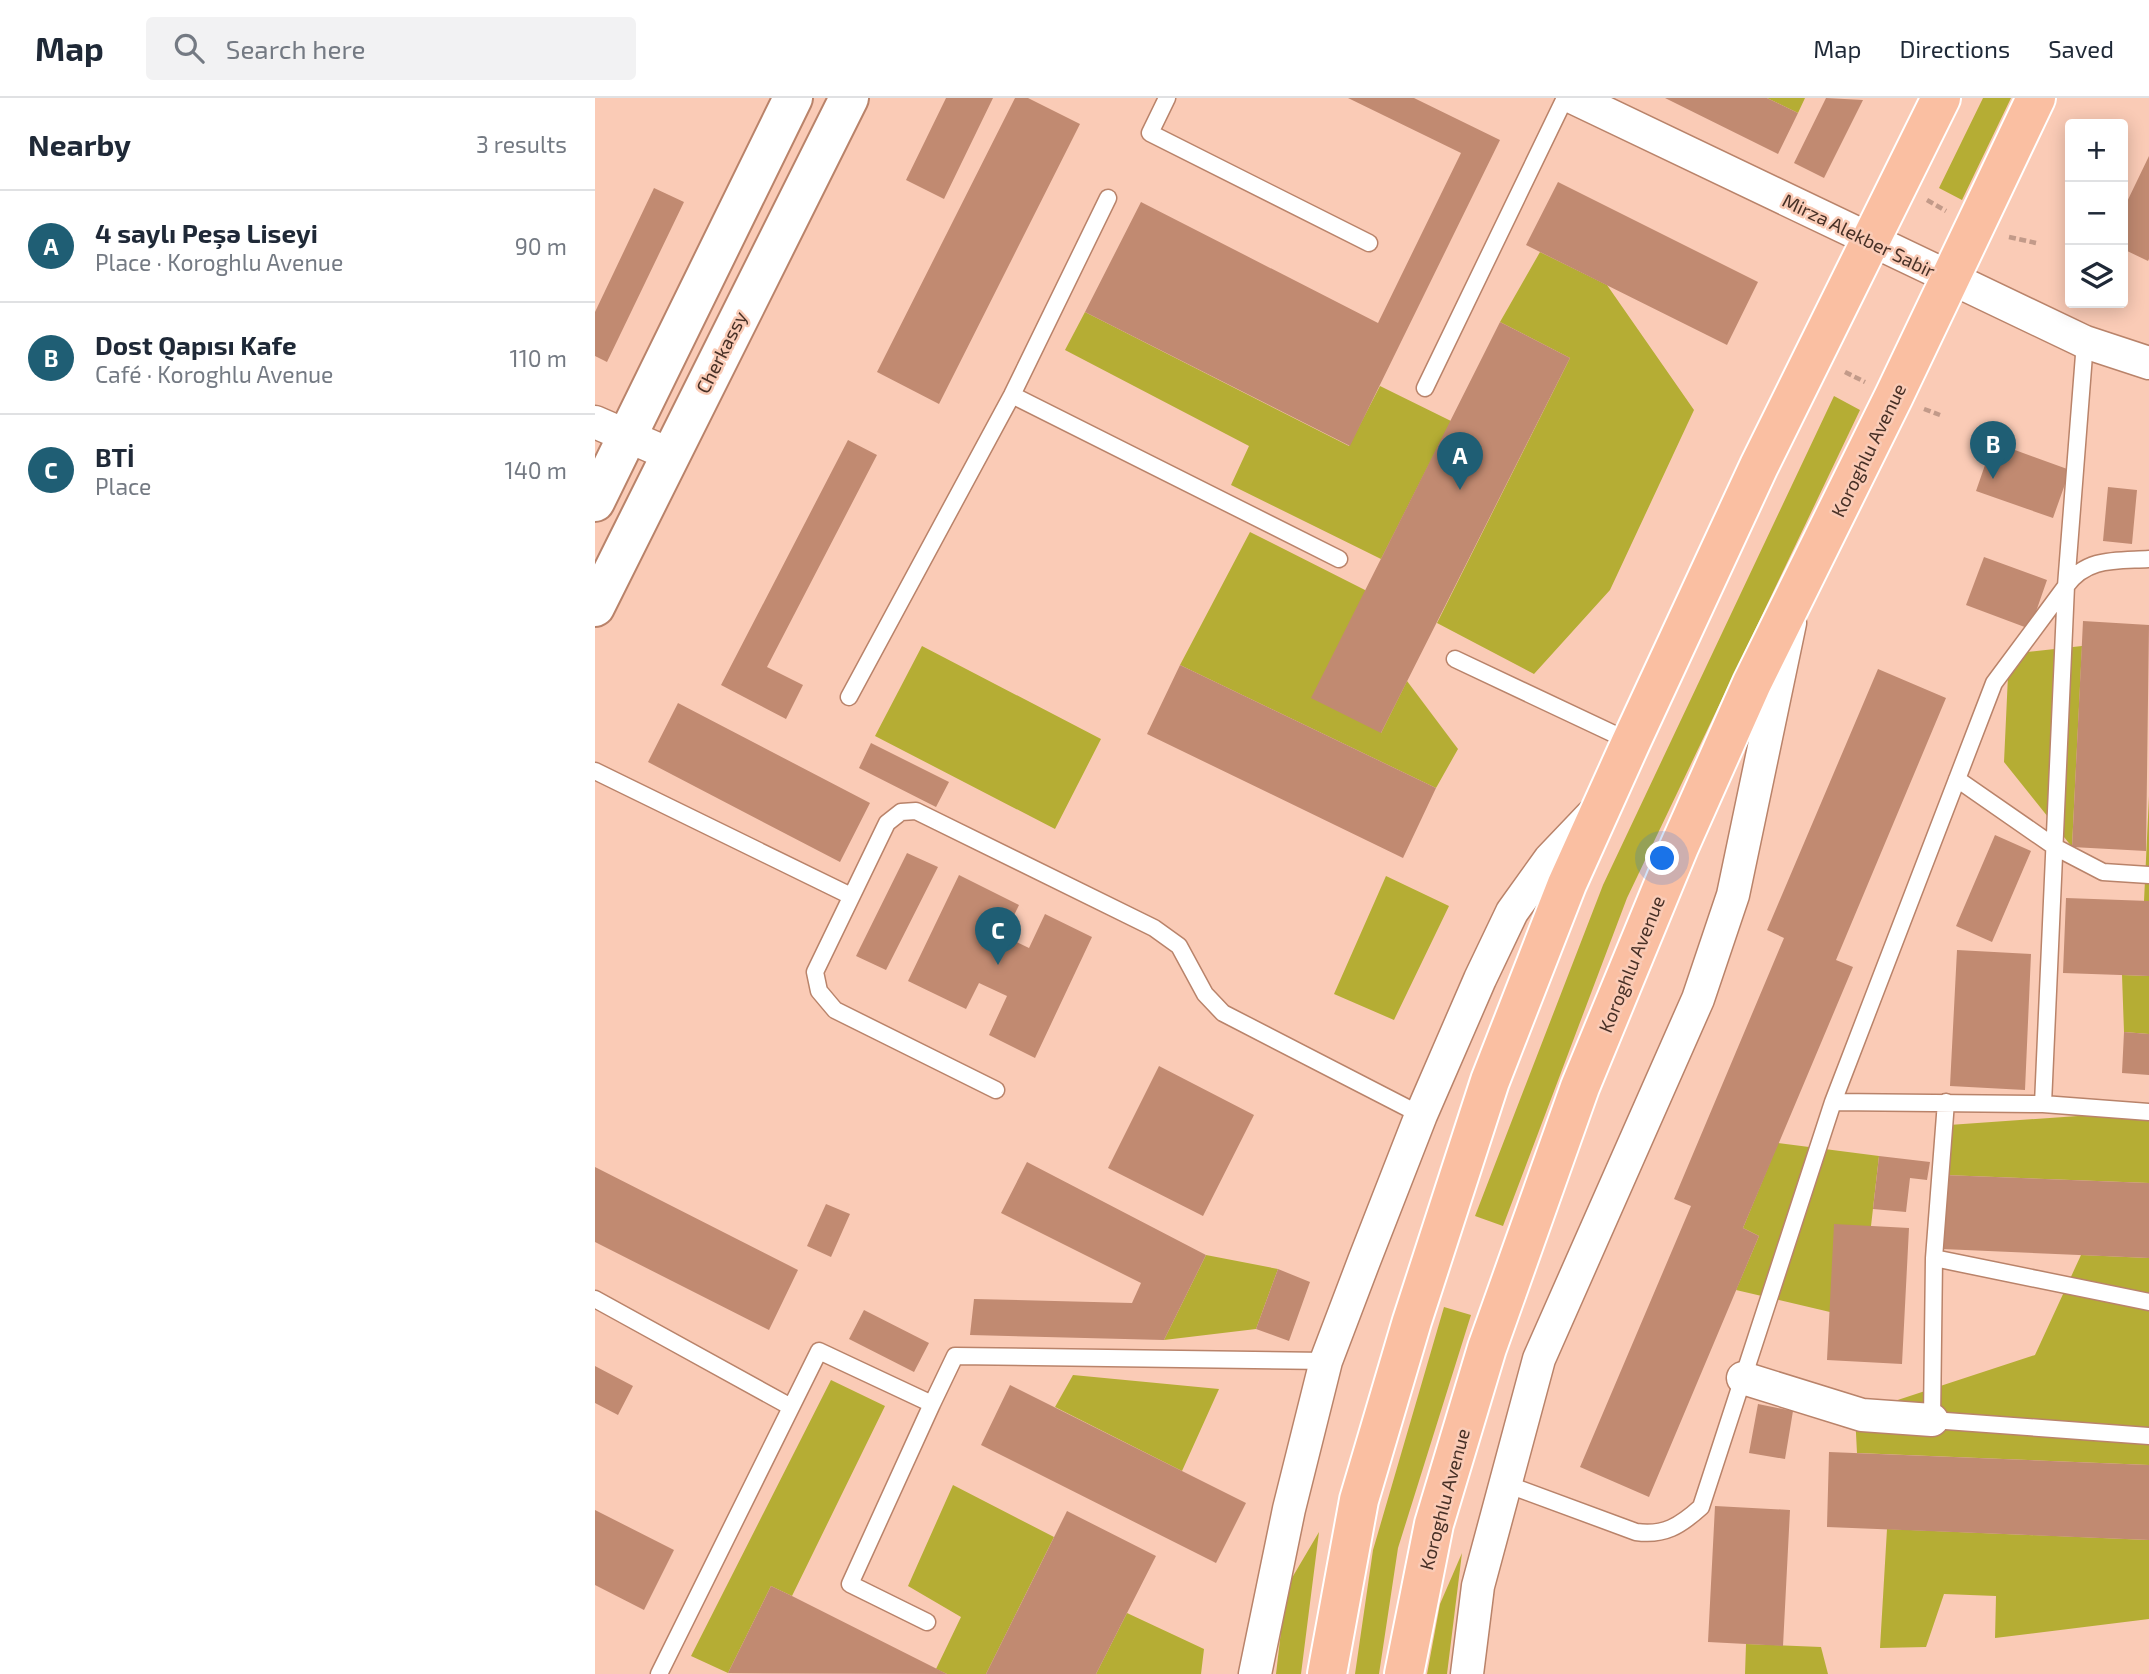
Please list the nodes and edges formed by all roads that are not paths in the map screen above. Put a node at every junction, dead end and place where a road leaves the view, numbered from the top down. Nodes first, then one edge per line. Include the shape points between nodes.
1 (793, 98) edge
2 (849, 98) edge
3 (1167, 98) edge
4 (1565, 98) edge
5 (1574, 98) edge
6 (1941, 98) edge
7 (2036, 98) edge
8 (1108, 198) dead end
9 (1870, 240) junction
10 (1369, 243) dead end
11 (1951, 279) junction
12 (2085, 342) junction
13 (2149, 363) edge
14 (1425, 388) dead end
15 (1012, 395) junction
16 (611, 429) edge
17 (669, 454) junction
18 (595, 502) edge
19 (1339, 559) dead end
20 (2149, 559) edge
21 (2066, 586) junction
22 (1792, 606) junction
23 (595, 607) edge
24 (1455, 659) dead end
25 (849, 697) dead end
26 (1631, 742) junction
27 (595, 771) edge
28 (1957, 779) junction
29 (1604, 803) junction
30 (2055, 847) junction
31 (2149, 875) edge
32 (851, 896) junction
33 (996, 1090) dead end
34 (1833, 1102) junction
35 (1946, 1102) junction
36 (2043, 1104) junction
37 (2149, 1112) edge
38 (1421, 1115) junction
39 (1934, 1258) junction
40 (595, 1299) edge
41 (2149, 1302) edge
42 (1326, 1361) junction
43 (1743, 1378) junction
44 (932, 1404) junction
45 (791, 1407) junction
46 (1932, 1420) junction
47 (2149, 1436) edge
48 (1506, 1484) junction
49 (927, 1622) dead end
50 (659, 1674) edge
51 (1255, 1674) edge
52 (1327, 1674) edge
53 (1404, 1674) edge
54 (1467, 1674) edge

1 - 16 street
2 - 17 street, Cherkassy
3 - 10 lane via 1150,133
4 - 14 lane
5 - 9 street, Mirza Alekber Sabir
6 - 9 main road
7 - 11 main road, Koroghlu Avenue
8 - 15 lane
9 - 11 street, Mirza Alekber Sabir
9 - 26 main road
11 - 12 street, Mirza Alekber Sabir
11 - 22 main road, Koroghlu Avenue
12 - 13 street, Mirza Alekber Sabir
12 - 21 lane
15 - 19 lane
15 - 25 lane
16 - 17 street
16 - 18 street
17 - 23 street, Cherkassy
20 - 21 lane via 2090,564
21 - 28 lane via 1994,683
21 - 30 lane
22 - 48 street via 1733,895 1698,999 1539,1359
22 - 53 main road, Koroghlu Avenue via 1752,683 1685,835 1576,1100 1479,1373 1434,1524
24 - 26 lane
26 - 29 main road
27 - 32 lane
28 - 30 lane
28 - 34 lane
29 - 38 street via 1551,859 1512,912
29 - 52 main road via 1567,884 1490,1082 1412,1321 1359,1500
30 - 31 lane via 2103,872
30 - 36 lane
32 - 33 lane via 815,971 818,991 835,1010
32 - 38 lane via 887,823 901,811 916,811 1154,928 1179,946 1205,994 1223,1013
34 - 35 lane
34 - 43 lane
35 - 36 lane
35 - 39 lane
36 - 37 lane
38 - 42 street
39 - 41 lane
39 - 46 lane
40 - 45 lane
42 - 44 lane via 955,1356
42 - 51 street via 1289,1508
43 - 46 street via 1862,1415
43 - 48 lane via 1701,1507 1682,1525 1656,1535 1636,1532
44 - 45 lane via 819,1351
44 - 49 lane via 850,1584
45 - 50 lane
46 - 47 lane
48 - 54 street via 1478,1586

